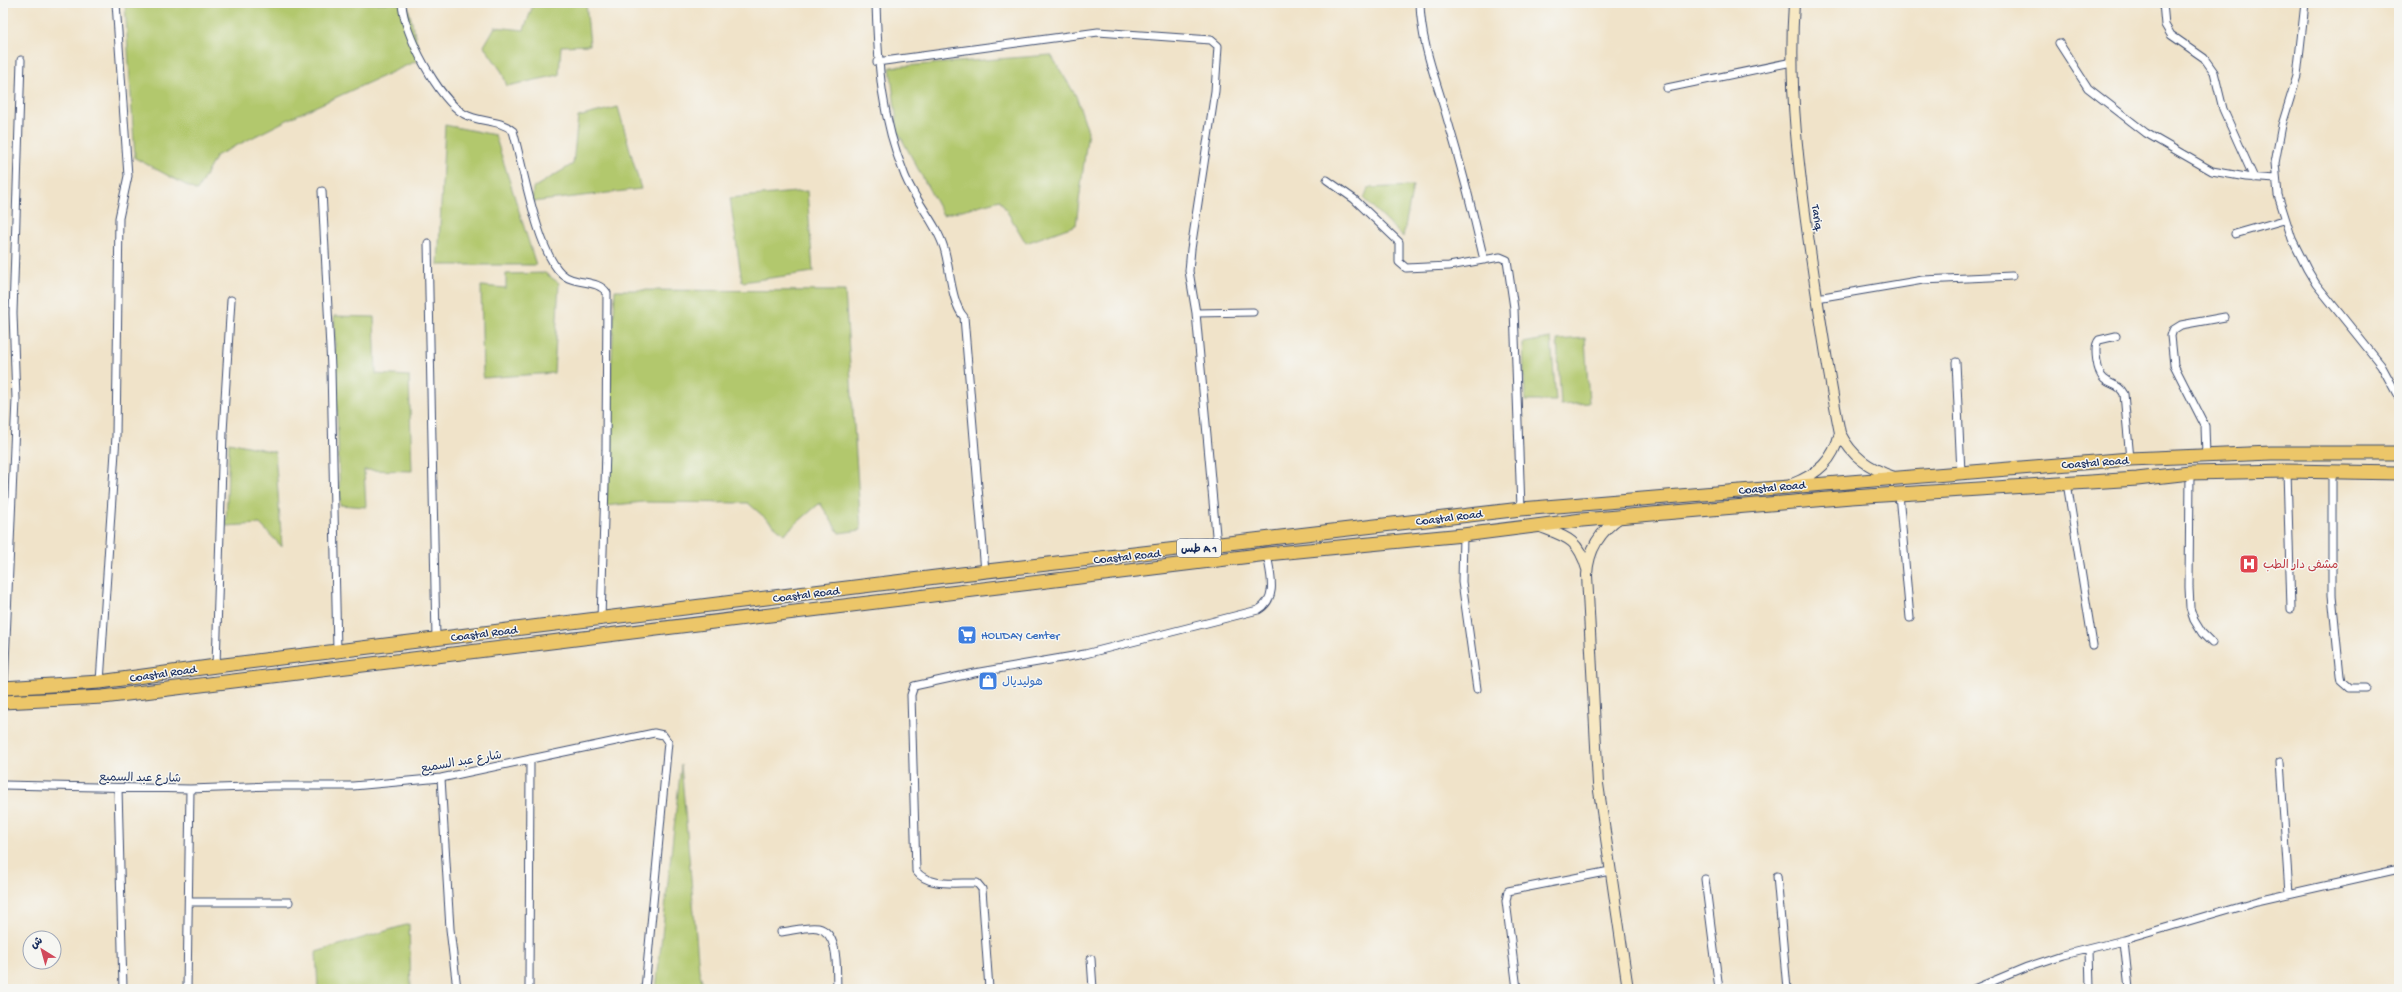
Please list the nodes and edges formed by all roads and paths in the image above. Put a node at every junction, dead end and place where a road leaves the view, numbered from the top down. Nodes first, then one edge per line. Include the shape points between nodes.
1 (116, 3) edge
2 (402, 3) edge
3 (876, 3) edge
4 (1420, 3) edge
5 (1794, 3) edge
6 (2163, 3) edge
7 (2304, 3) edge
8 (2059, 43) dead end
9 (21, 60) dead end
10 (877, 62) junction
11 (1792, 62) junction
12 (1668, 88) dead end
13 (2254, 178) junction
14 (2276, 179) junction
15 (1327, 180) dead end
16 (322, 191) dead end
17 (2284, 220) junction
18 (2235, 234) dead end
19 (428, 243) dead end
20 (1484, 260) junction
21 (2012, 276) dead end
22 (1817, 298) junction
23 (231, 300) dead end
24 (1253, 312) dead end
25 (1196, 313) junction
26 (2225, 317) dead end
27 (2116, 336) dead end
28 (1956, 362) dead end
29 (2399, 398) edge
30 (1840, 433) junction
31 (2399, 453) edge
32 (2206, 455) junction
33 (2130, 459) junction
34 (2287, 471) junction
35 (2332, 471) junction
36 (1961, 473) junction
37 (2190, 473) junction
38 (2399, 473) edge
39 (1895, 477) junction
40 (2067, 483) junction
41 (1788, 485) junction
42 (1899, 494) junction
43 (1521, 509) junction
44 (1622, 516) junction
45 (1537, 526) junction
46 (1463, 535) junction
47 (1217, 546) junction
48 (1267, 554) junction
49 (1587, 571) junction
50 (986, 572) junction
51 (2291, 609) dead end
52 (1910, 618) dead end
53 (602, 620) junction
54 (436, 639) junction
55 (2212, 643) dead end
56 (2093, 645) dead end
57 (337, 652) junction
58 (216, 666) junction
59 (100, 682) junction
60 (4, 688) edge
61 (2366, 688) dead end
62 (1477, 689) dead end
63 (3, 702) edge
64 (530, 759) junction
65 (2280, 762) dead end
66 (441, 778) junction
67 (3, 785) edge
68 (118, 788) junction
69 (190, 789) junction
70 (2399, 869) edge
71 (1610, 871) junction
72 (1776, 876) dead end
73 (1705, 879) dead end
74 (2289, 893) junction
75 (190, 902) junction
76 (289, 902) dead end
77 (781, 932) dead end
78 (2124, 940) junction
79 (2089, 949) junction
80 (1091, 959) dead end
81 (123, 989) edge
82 (187, 989) edge
83 (457, 989) edge
84 (529, 989) edge
85 (645, 989) edge
86 (837, 989) edge
87 (989, 989) edge
88 (1092, 989) edge
89 (1517, 989) edge
90 (1628, 989) edge
91 (1719, 989) edge
92 (1787, 989) edge
93 (1974, 989) edge
94 (2090, 989) edge
95 (2129, 989) edge

1 - 59 street via 128,176 119,218 116,436
2 - 53 street via 416,51 450,102 465,114 506,125 513,131 543,245 554,266 568,280 598,285 607,293
3 - 10 street
4 - 20 street via 1425,49 1448,118
5 - 11 main road, Tariq
6 - 13 street via 2165,25 2170,35 2204,58 2214,72 2223,109
7 - 14 street via 2297,76 2279,138 2275,163
8 - 13 street via 2088,88 2146,133 2212,171
9 - 60 street via 12,312 16,400
10 - 25 street via 1098,32 1215,42 1218,46 1215,91 1189,271
10 - 50 street via 888,127 905,177 944,247 956,303 964,317
11 - 12 street
11 - 22 main road, Tariq via 1799,171
13 - 14 street
14 - 17 street
15 - 20 street via 1351,196 1399,242 1398,258 1401,266 1426,269
16 - 57 street via 333,415
17 - 18 street
17 - 29 street via 2316,284 2381,364
19 - 54 street
20 - 43 street via 1504,257 1508,264 1514,308
21 - 22 street via 1923,280
22 - 30 main road, Tariq
23 - 58 street via 223,432
24 - 25 street
25 - 47 street
26 - 32 street via 2181,325 2173,330 2171,336 2174,365 2205,426
27 - 33 street via 2099,340 2096,346 2101,374 2105,380 2121,388 2124,394
28 - 36 street
30 - 39 main road via 1848,448 1860,461 1870,468
30 - 41 main road via 1827,463 1810,477
31 - 32 highway, Coastal Road / طس A 1
32 - 33 highway, Coastal Road / طس A 1
33 - 36 highway, Coastal Road / طس A 1
34 - 35 highway, Coastal Road / طس A 1
34 - 37 highway, Coastal Road / طس A 1
34 - 51 street
35 - 38 highway, Coastal Road / طس A 1
35 - 61 street via 2332,595 2340,676 2341,681 2349,688
36 - 39 highway, Coastal Road / طس A 1
37 - 40 highway, Coastal Road / طس A 1
37 - 55 street via 2190,608 2202,633
39 - 41 highway, Coastal Road / طس A 1
40 - 42 highway, Coastal Road / طس A 1
40 - 56 street
41 - 43 highway, Coastal Road / طس A 1
42 - 44 highway, Coastal Road / طس A 1
42 - 52 street
43 - 47 highway, Coastal Road / طس A 1
44 - 45 highway, Coastal Road / طس A 1
44 - 49 main road via 1606,528 1597,540
45 - 46 highway, Coastal Road / طس A 1
45 - 49 main road via 1572,540 1581,552
46 - 48 highway, Coastal Road / طس A 1
46 - 62 street via 1462,582
47 - 50 highway, Coastal Road / طس A 1
48 - 63 highway, Coastal Road / طس A 1 via 103,697
48 - 87 street via 1272,594 1268,604 1258,610 1085,654 974,672 914,686 911,695 916,871 922,878 930,881 977,883 982,889
49 - 71 main road via 1598,784
50 - 53 highway, Coastal Road / طس A 1
53 - 54 highway, Coastal Road / طس A 1
54 - 57 highway, Coastal Road / طس A 1
57 - 58 highway, Coastal Road / طس A 1
58 - 59 highway, Coastal Road / طس A 1
59 - 60 highway, Coastal Road / طس A 1
64 - 66 street, شارع عبد السميع
64 - 84 street
64 - 85 street, شارع عبد السميع via 654,733 662,735 668,742
65 - 74 street
66 - 69 street, شارع عبد السميع via 353,786
66 - 83 street via 450,929
67 - 68 street, شارع عبد السميع
68 - 69 street, شارع عبد السميع
68 - 81 street
69 - 75 street
70 - 74 street
71 - 89 street via 1508,891 1506,901
71 - 90 main road
72 - 92 street
73 - 91 street
74 - 78 street
75 - 76 street
75 - 82 street
77 - 86 street via 817,928 828,932 833,941
78 - 79 street
78 - 95 street
79 - 93 street via 2026,967
79 - 94 street
80 - 88 street

